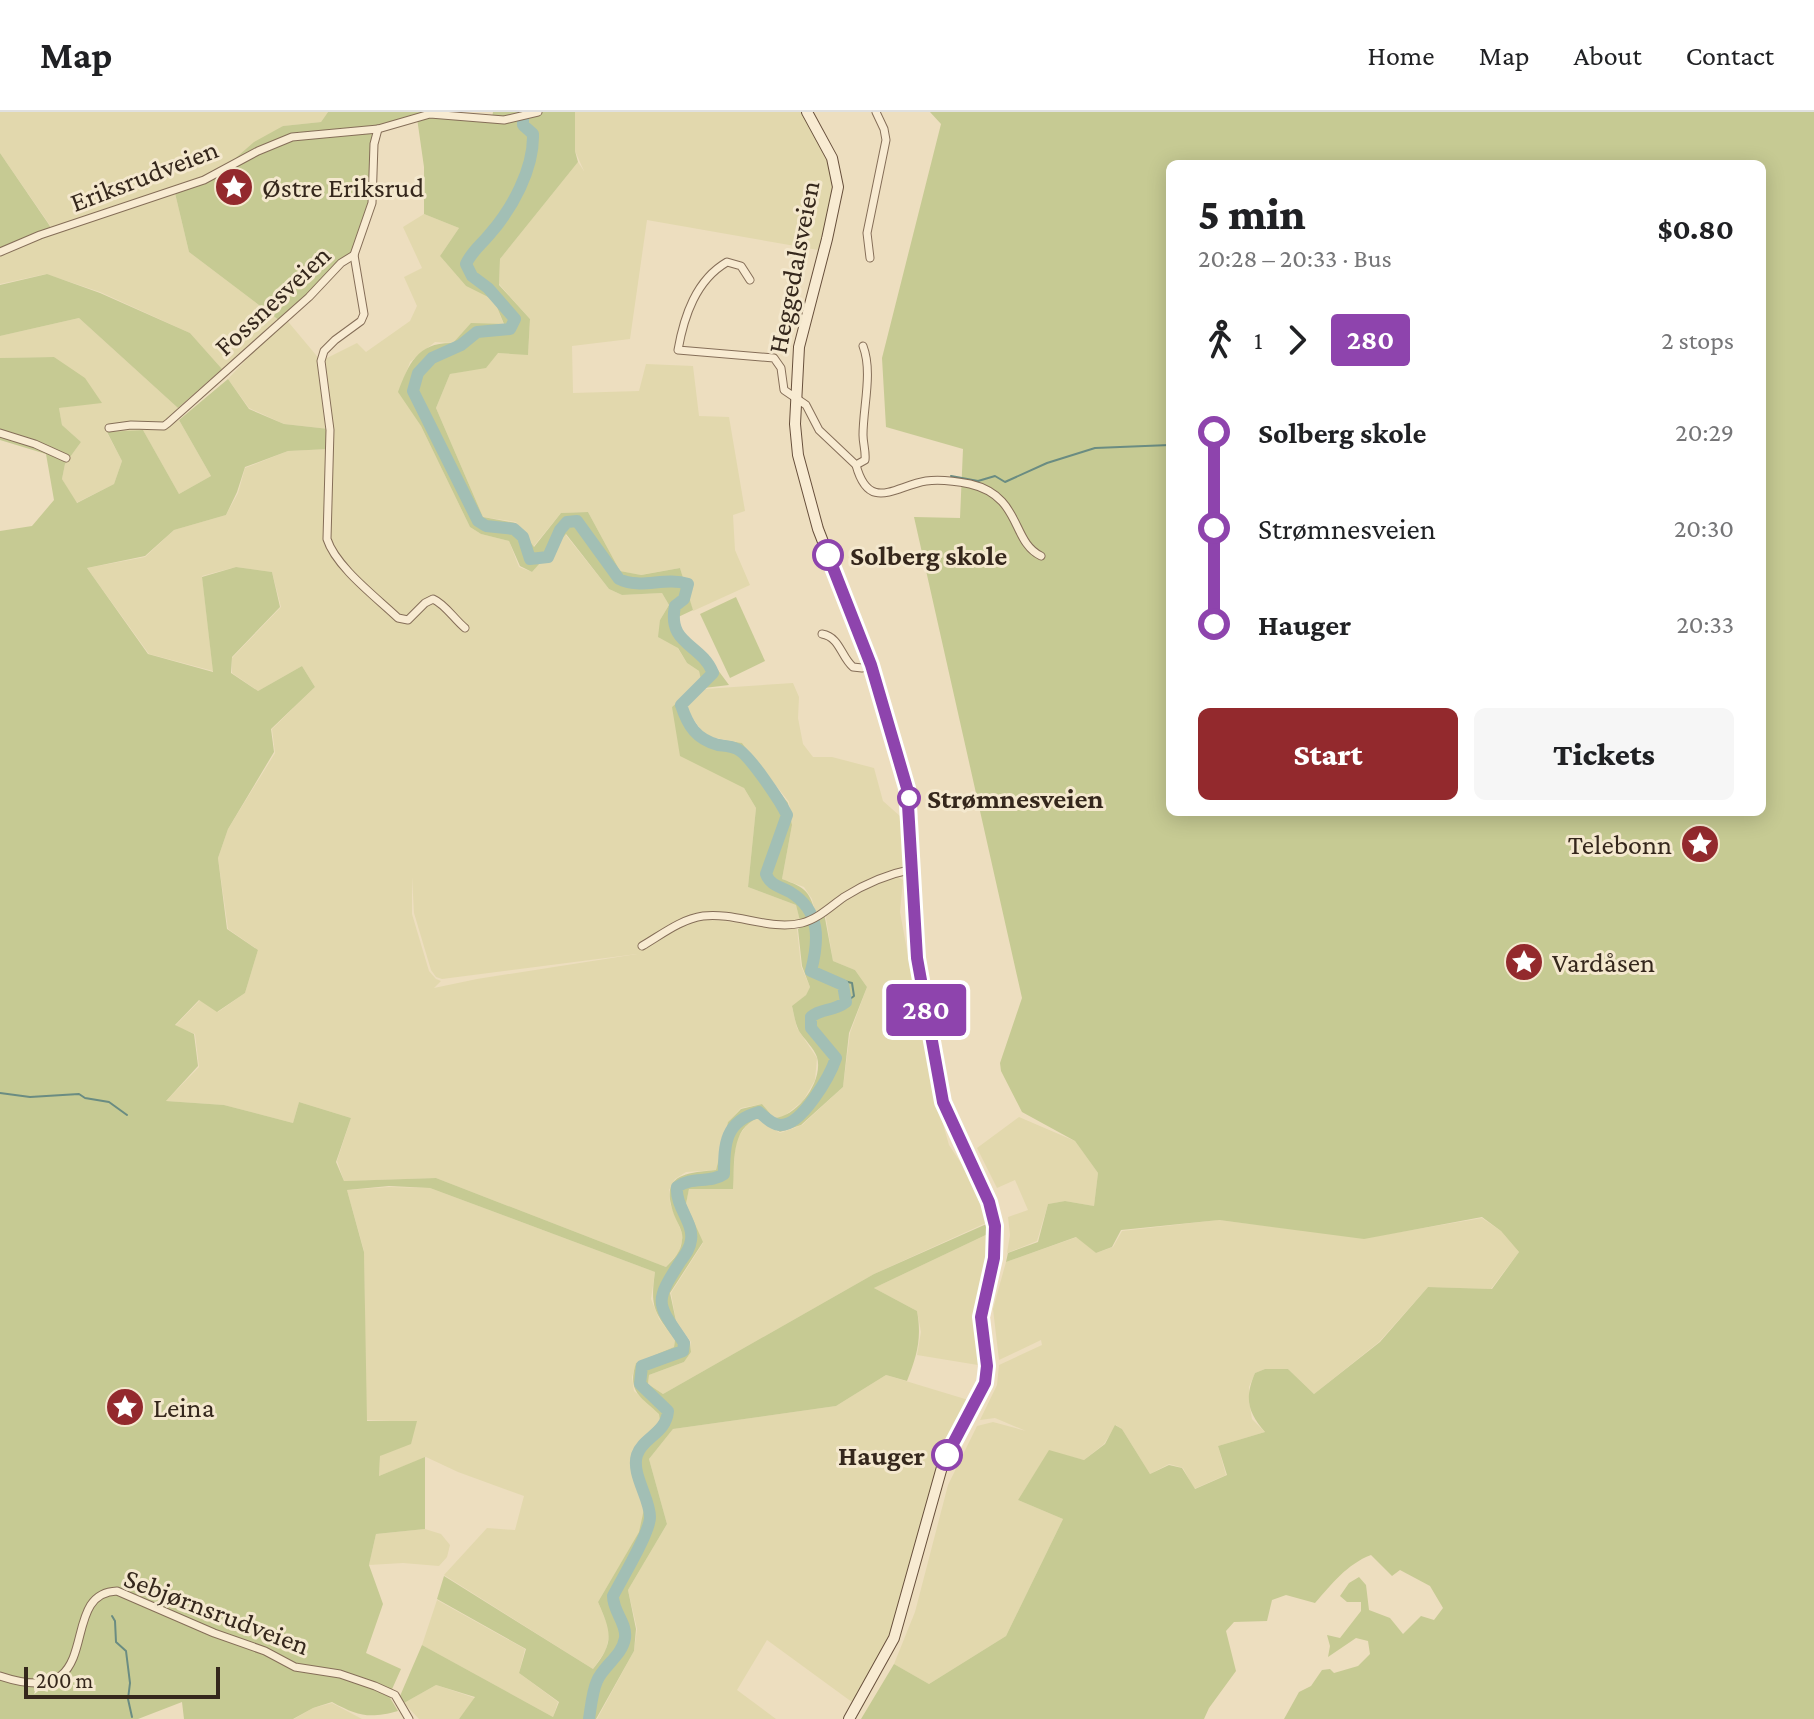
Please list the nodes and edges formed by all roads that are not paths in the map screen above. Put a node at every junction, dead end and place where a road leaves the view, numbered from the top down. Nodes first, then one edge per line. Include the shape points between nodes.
1 (538, 112) edge
2 (807, 112) edge
3 (876, 112) edge
4 (378, 129) junction
5 (0, 252) edge
6 (354, 255) junction
7 (870, 258) dead end
8 (750, 280) dead end
9 (863, 346) dead end
10 (796, 399) junction
11 (109, 428) dead end
12 (0, 433) edge
13 (66, 458) dead end
14 (856, 465) junction
15 (1041, 556) dead end
16 (465, 628) dead end
17 (822, 634) dead end
18 (871, 665) junction
19 (913, 869) junction
20 (642, 946) dead end
21 (0, 1676) edge
22 (409, 1719) edge
23 (849, 1719) edge

1 - 4 street, Eriksrudveien via 504,120 430,114
2 - 10 main road, Heggedalsveien via 832,158 838,187 801,333
3 - 7 street via 886,140 867,233
4 - 5 street, Eriksrudveien via 304,134 280,141 204,180
4 - 6 street, Fossnesveien via 374,192
6 - 11 street, Fossnesveien via 168,423
6 - 16 street via 364,314 324,351 321,361 330,430 330,550 398,618 408,620 433,599
8 - 10 street via 741,266 727,262 707,279 691,305 678,350 774,358 784,390
9 - 14 street via 866,453
10 - 14 street
10 - 18 main road, Heggedalsveien via 798,455 816,521
12 - 13 street
14 - 15 street via 870,489 882,494 927,481 981,487 1008,507 1030,548
17 - 18 street via 834,640 853,667
18 - 19 main road, Heggedalsveien via 907,788
19 - 20 street via 863,885 812,919 785,924 700,916
19 - 23 main road, Heggedalsveien via 917,958 939,1087 995,1226 981,1317 986,1375 942,1467 894,1638
21 - 22 street, Sebjørnsrudveien via 33,1685 56,1679 71,1665 92,1604 101,1594 117,1591 295,1667 375,1686 395,1695

